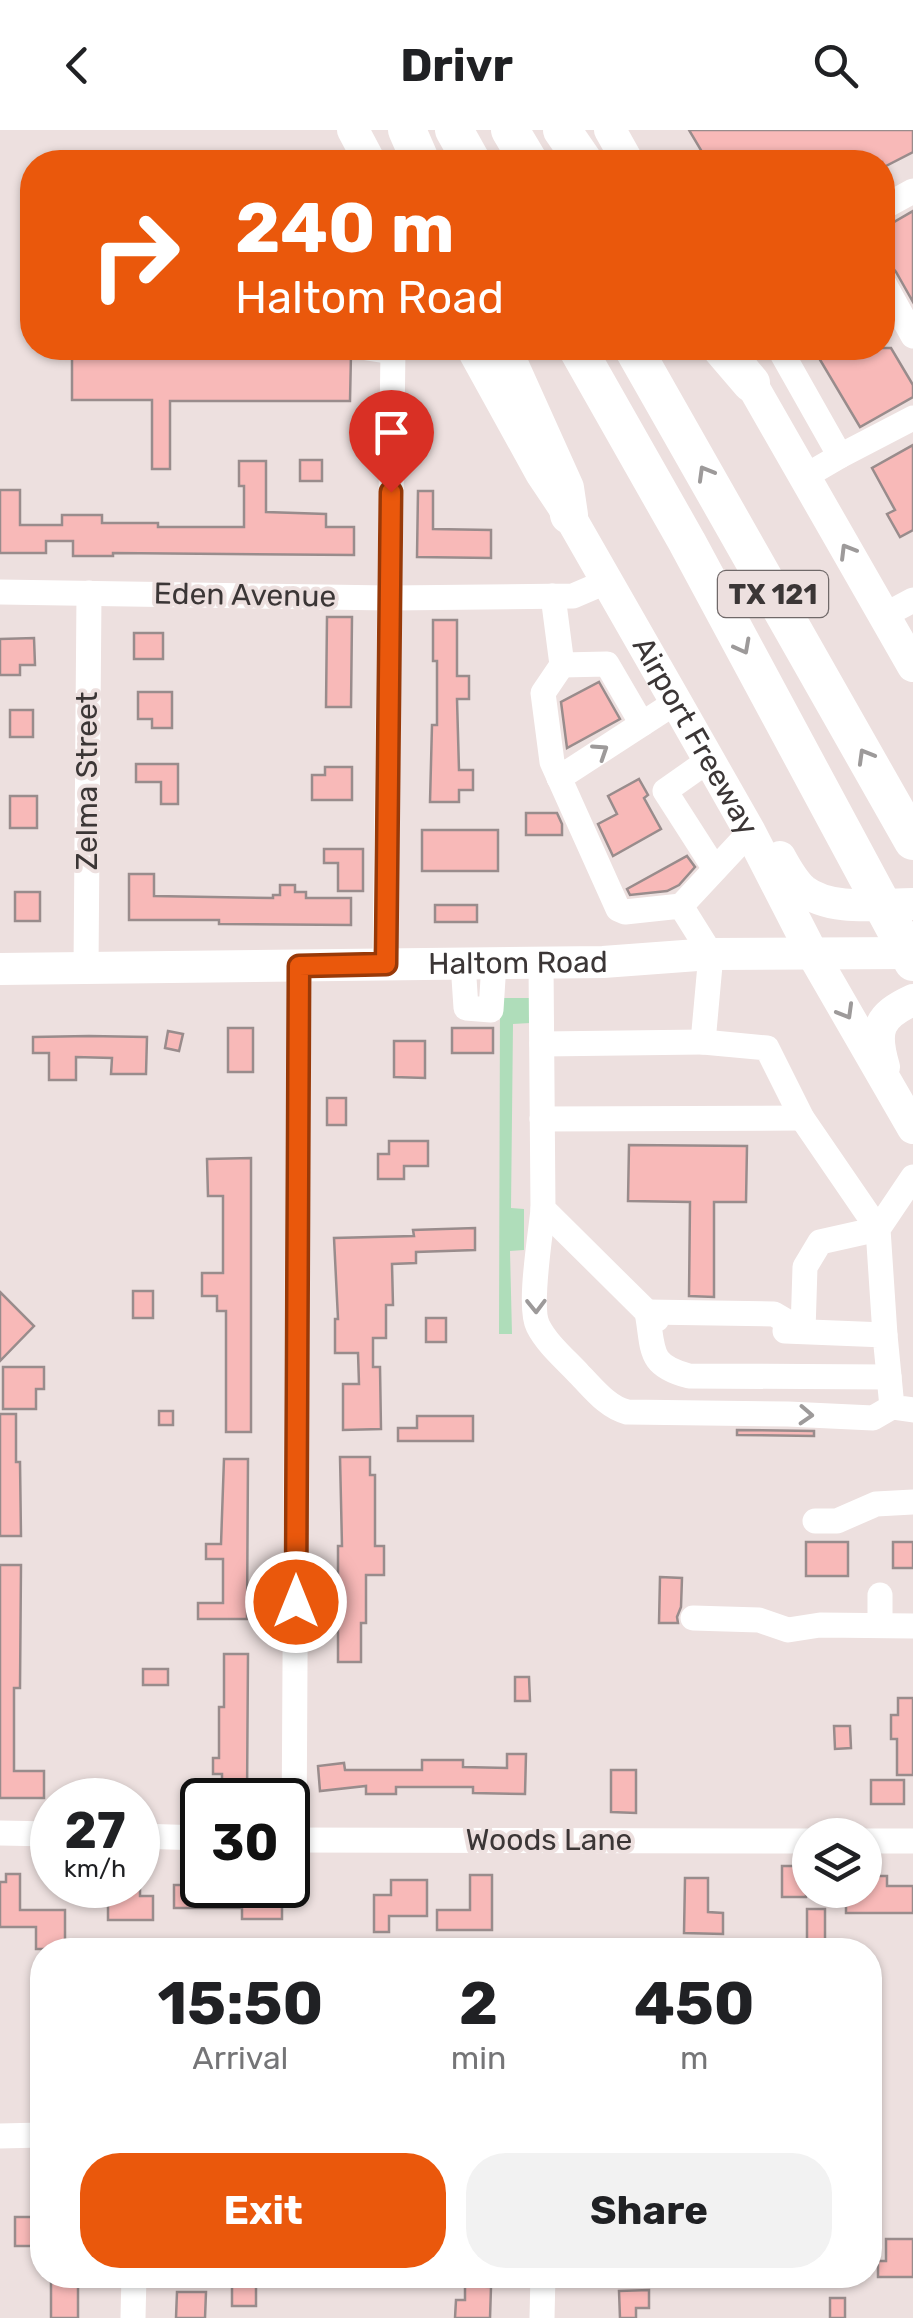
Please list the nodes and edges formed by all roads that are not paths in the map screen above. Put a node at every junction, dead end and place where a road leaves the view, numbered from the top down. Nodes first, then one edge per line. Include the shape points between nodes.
1 (895, 303) edge
2 (913, 336) edge
3 (377, 360) edge
4 (479, 360) edge
5 (507, 360) edge
6 (584, 360) edge
7 (641, 360) edge
8 (731, 360) edge
9 (739, 360) edge
10 (786, 360) edge
11 (752, 383) junction
12 (913, 418) edge
13 (840, 456) junction
14 (804, 476) junction
15 (569, 515) junction
16 (608, 581) junction
17 (0, 592) edge
18 (88, 593) junction
19 (553, 596) junction
20 (390, 598) junction
21 (899, 608) edge
22 (562, 665) junction
23 (913, 666) edge
24 (676, 702) junction
25 (642, 724) junction
26 (709, 760) junction
27 (559, 778) junction
28 (750, 832) junction
29 (913, 841) edge
30 (715, 869) junction
31 (913, 904) edge
32 (680, 906) junction
33 (711, 954) junction
34 (812, 954) junction
35 (913, 954) edge
36 (913, 962) edge
37 (541, 963) junction
38 (386, 964) junction
39 (299, 966) junction
40 (0, 968) edge
41 (86, 969) junction
42 (913, 1000) edge
43 (702, 1042) junction
44 (542, 1044) junction
45 (892, 1092) junction
46 (542, 1118) junction
47 (802, 1118) junction
48 (913, 1128) edge
49 (913, 1177) edge
50 (543, 1209) junction
51 (878, 1229) junction
52 (647, 1312) junction
53 (802, 1331) junction
54 (884, 1334) junction
55 (889, 1377) junction
56 (902, 1408) edge
57 (913, 1502) edge
58 (815, 1521) dead end
59 (880, 1596) dead end
60 (693, 1618) dead end
61 (880, 1626) junction
62 (913, 1626) edge
63 (292, 1778) edge
64 (0, 1833) edge
65 (30, 1834) edge
66 (310, 1840) edge
67 (792, 1840) edge
68 (882, 1840) edge
69 (913, 1841) edge
70 (0, 2126) edge
71 (30, 2135) edge
72 (0, 2136) edge
73 (134, 2288) edge
74 (543, 2288) edge
75 (133, 2318) edge
76 (542, 2318) edge

1 - 2 street
3 - 20 street
4 - 15 main road, Airport Freeway
5 - 15 highway via 565,488
6 -> 36 highway, TX 121
29 -> 7 highway, TX 121
8 - 11 highway
9 - 11 main road
10 - 13 street
11 - 14 main road
12 - 13 street
13 - 14 street
21 -> 14 main road
15 - 16 main road, Airport Freeway
16 - 19 street, Eden Avenue via 573,596
16 - 24 main road, Airport Freeway
17 - 18 street, Eden Avenue
18 - 20 street, Eden Avenue
18 - 41 street, Zelma Street
19 - 20 street, Eden Avenue
19 - 22 street
20 - 38 street
21 - 23 main road
22 - 25 street via 606,664
22 - 27 street via 543,693
24 - 25 street
24 - 26 main road, Airport Freeway
27 -> 25 street
26 - 28 main road, Airport Freeway
26 - 30 street via 665,791
27 - 32 street via 618,909
28 - 30 street
28 - 31 main road via 817,898
28 - 34 main road, Airport Freeway
30 - 32 street
32 - 33 street
33 - 34 main road, Haltom Road
33 - 37 main road, Haltom Road
33 - 43 street
34 - 35 main road, Haltom Road
34 -> 45 main road, Airport Freeway
37 - 38 main road, Haltom Road
37 - 44 street
38 - 39 main road, Haltom Road
39 - 41 main road, Haltom Road
39 - 63 street
40 - 41 main road, Haltom Road
42 - 45 main road via 892,1010 880,1028 879,1050
43 - 44 street
43 - 47 street via 767,1048
44 - 46 street
45 - 48 main road, Airport Freeway
46 - 47 street
46 - 50 street
47 - 51 street
49 - 51 street
50 - 52 street
50 -> 56 street via 536,1324 617,1409 873,1418
51 - 53 street via 820,1242 805,1266
51 - 54 street
52 - 53 street via 671,1326
52 - 55 street via 658,1361 689,1376
53 - 54 street
54 - 55 street
55 - 56 street
57 - 58 street via 876,1504 837,1521
59 - 61 street
60 - 61 street via 759,1620 788,1630
61 - 62 street
64 - 65 street
66 - 67 street, Woods Lane
68 - 69 street
70 - 72 street
71 - 72 street
73 - 75 street
74 - 76 street

